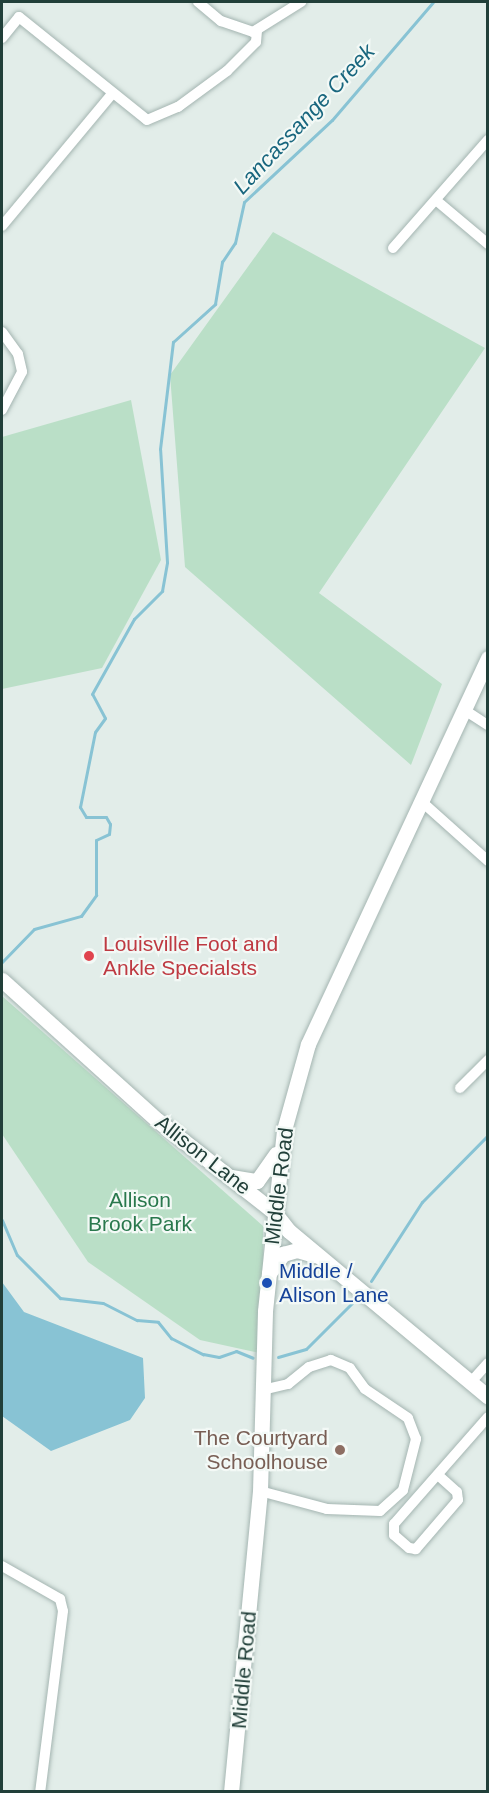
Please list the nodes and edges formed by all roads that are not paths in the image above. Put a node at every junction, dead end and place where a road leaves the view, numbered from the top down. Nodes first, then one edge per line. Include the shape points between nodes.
1 (198, 2) edge
2 (301, 2) edge
3 (255, 31) junction
4 (2, 38) edge
5 (111, 95) junction
6 (488, 140) edge
7 (437, 201) junction
8 (2, 226) edge
9 (488, 244) edge
10 (393, 248) dead end
11 (2, 332) edge
12 (2, 410) edge
13 (488, 658) edge
14 (464, 709) junction
15 (488, 724) edge
16 (421, 801) junction
17 (488, 861) edge
18 (2, 981) edge
19 (488, 1060) edge
20 (460, 1088) dead end
21 (282, 1143) junction
22 (229, 1176) junction
23 (274, 1212) junction
24 (325, 1261) junction
25 (268, 1279) junction
26 (488, 1363) edge
27 (470, 1383) junction
28 (263, 1390) junction
29 (488, 1397) edge
30 (488, 1417) edge
31 (439, 1476) junction
32 (260, 1491) junction
33 (2, 1566) edge
34 (40, 1791) edge
35 (231, 1791) edge

1 - 3 street via 229,25
2 - 3 street
3 - 5 street via 256,42 227,71 162,117 147,120
4 - 5 street via 19,17
5 - 8 street
6 - 7 street
7 - 9 street
7 - 10 street
11 - 12 street via 18,354 22,372
13 - 14 main road, Middle Road
14 - 15 street
14 - 16 main road, Middle Road
16 - 17 street
16 - 21 main road, Middle Road via 308,1044
18 - 22 main road, Allison Lane via 157,1120
19 - 20 street
21 - 22 main road via 256,1181
21 - 23 main road, Middle Road
22 - 23 main road, Allison Lane
23 - 24 main road, Allison Lane
23 - 25 main road, Middle Road
24 - 25 main road via 297,1250 283,1254
24 - 27 main road, Allison Lane
25 - 28 main road, Middle Road
26 - 27 street
27 - 29 main road, Allison Lane
28 - 32 main road, Middle Road
28 - 32 street via 288,1384 309,1367 331,1360 350,1368 365,1389 408,1418 416,1439 403,1491 380,1511 327,1509
30 - 31 street
31 - 31 street via 393,1528 409,1548 416,1549 458,1500
32 - 35 main road, Middle Road
33 - 34 street via 60,1599 63,1611

